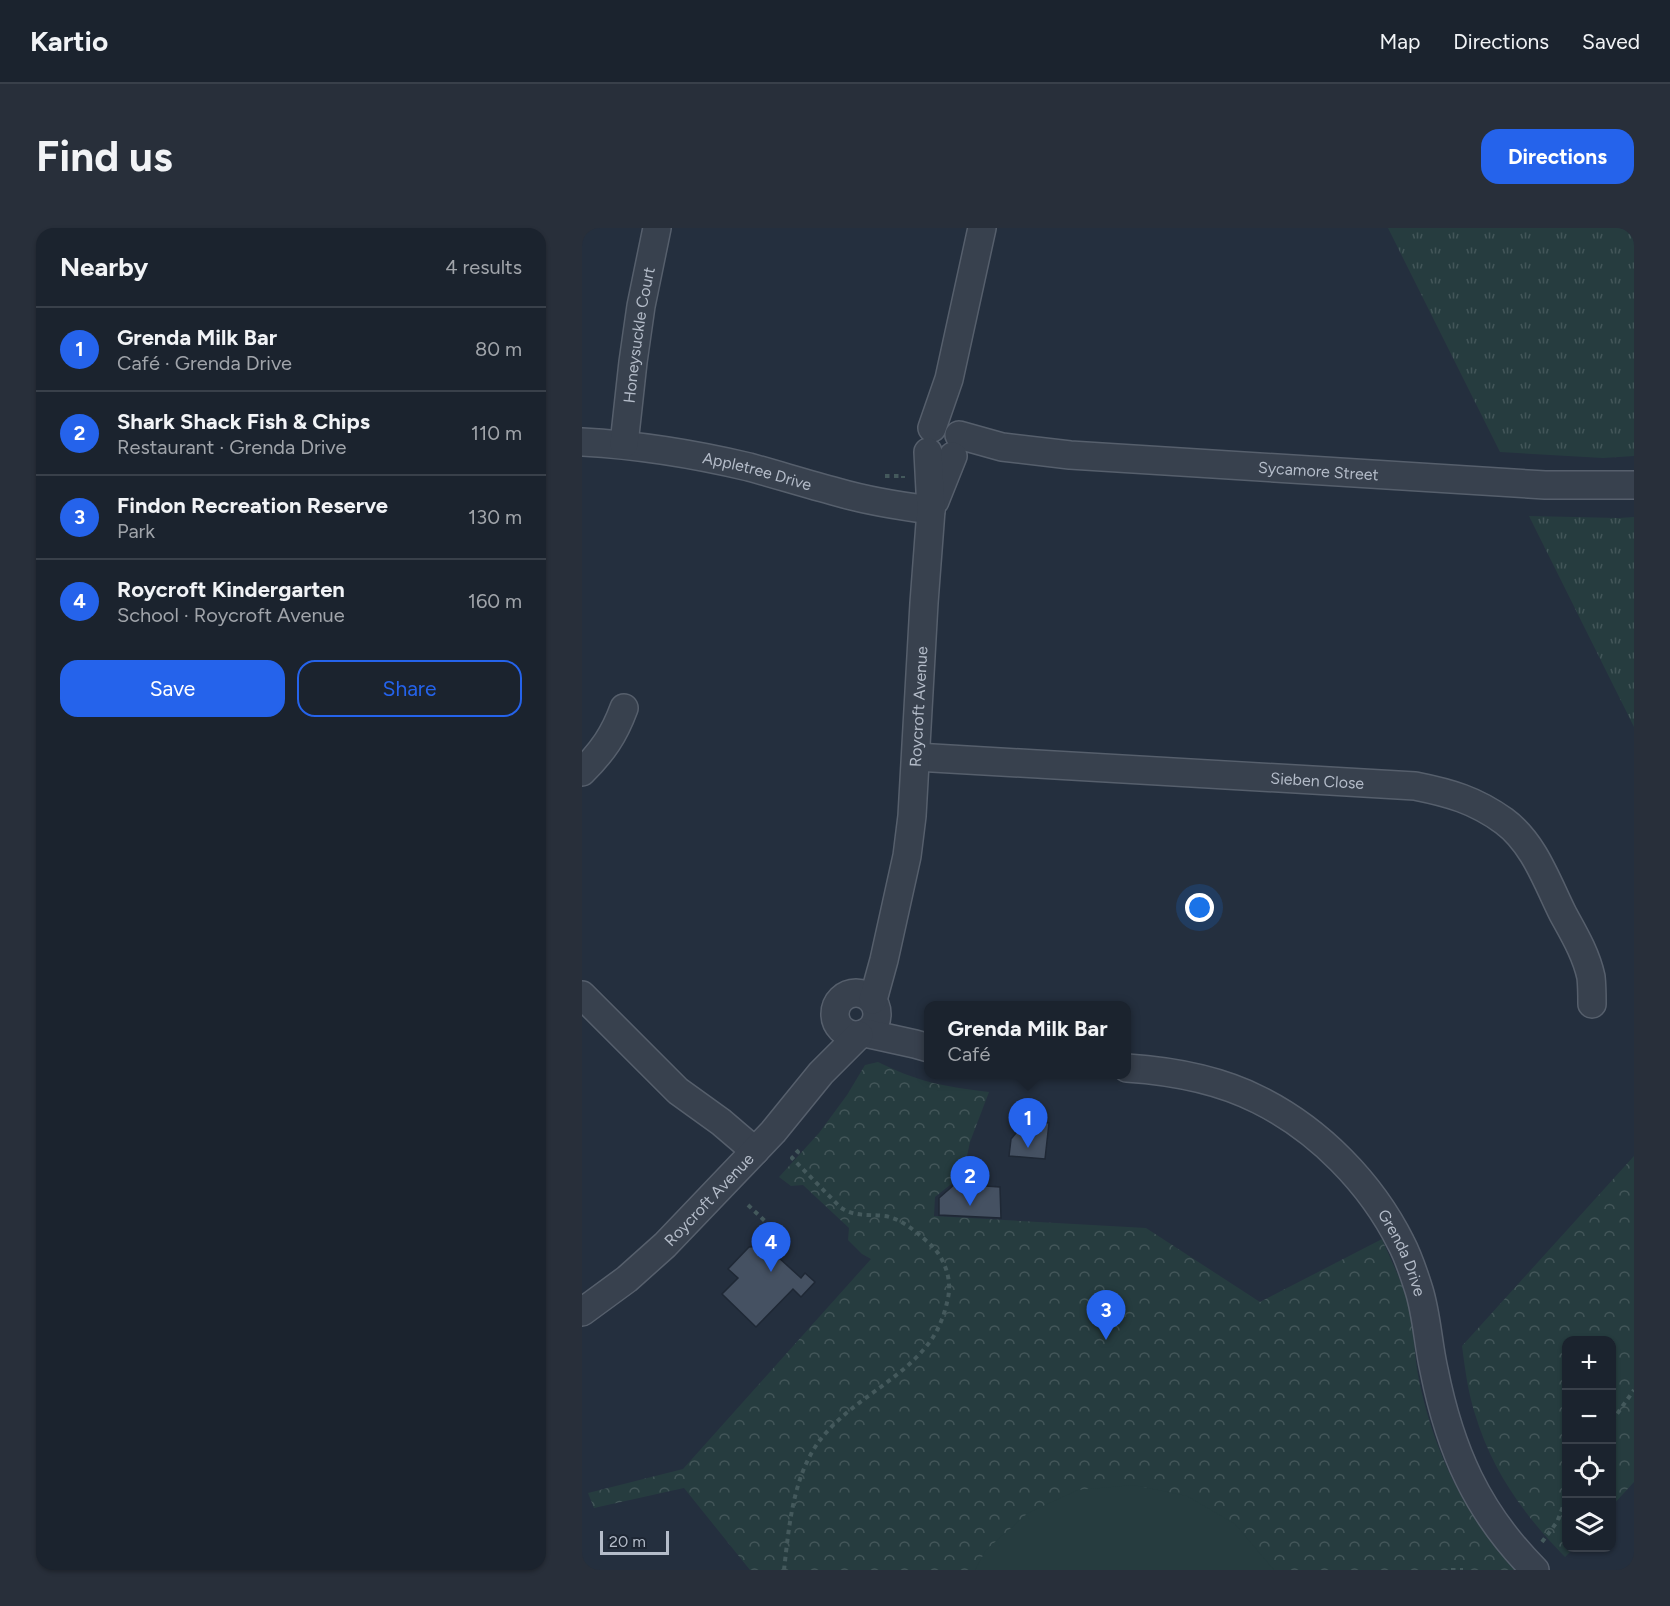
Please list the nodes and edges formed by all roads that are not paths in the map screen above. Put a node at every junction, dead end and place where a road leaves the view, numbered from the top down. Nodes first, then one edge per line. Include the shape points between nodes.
1 (657, 228) edge
2 (982, 228) edge
3 (582, 442) edge
4 (948, 442) junction
5 (624, 444) junction
6 (1634, 485) edge
7 (931, 510) junction
8 (624, 708) dead end
9 (916, 757) junction
10 (582, 772) edge
11 (582, 994) edge
12 (1592, 1004) dead end
13 (859, 1017) junction
14 (922, 1046) edge
15 (1131, 1068) edge
16 (748, 1159) junction
17 (582, 1312) edge
18 (1530, 1565) edge

1 - 5 street, Honeysuckle Court via 638,328
2 - 4 street, Roycroft Avenue via 949,379
3 - 5 street, Appletree Drive
4 - 6 street, Sycamore Street via 1081,456 1324,472 1545,485
4 - 7 street, Roycroft Avenue
5 - 7 street, Appletree Drive via 695,455 838,493
7 - 9 street, Roycroft Avenue
8 - 10 street via 609,742
9 - 12 street, Sieben Close via 1415,786 1449,793 1481,806 1506,823 1536,859 1583,951
9 - 13 street, Roycroft Avenue via 908,856 897,901 864,971
11 - 16 street via 678,1091 703,1128
13 - 14 street
13 - 16 street, Roycroft Avenue via 821,1072
15 - 18 street, Grenda Drive via 1205,1080 1258,1100 1316,1138 1369,1193 1401,1243 1420,1293 1439,1398 1462,1466 1501,1532
16 - 17 street, Roycroft Avenue via 665,1245

